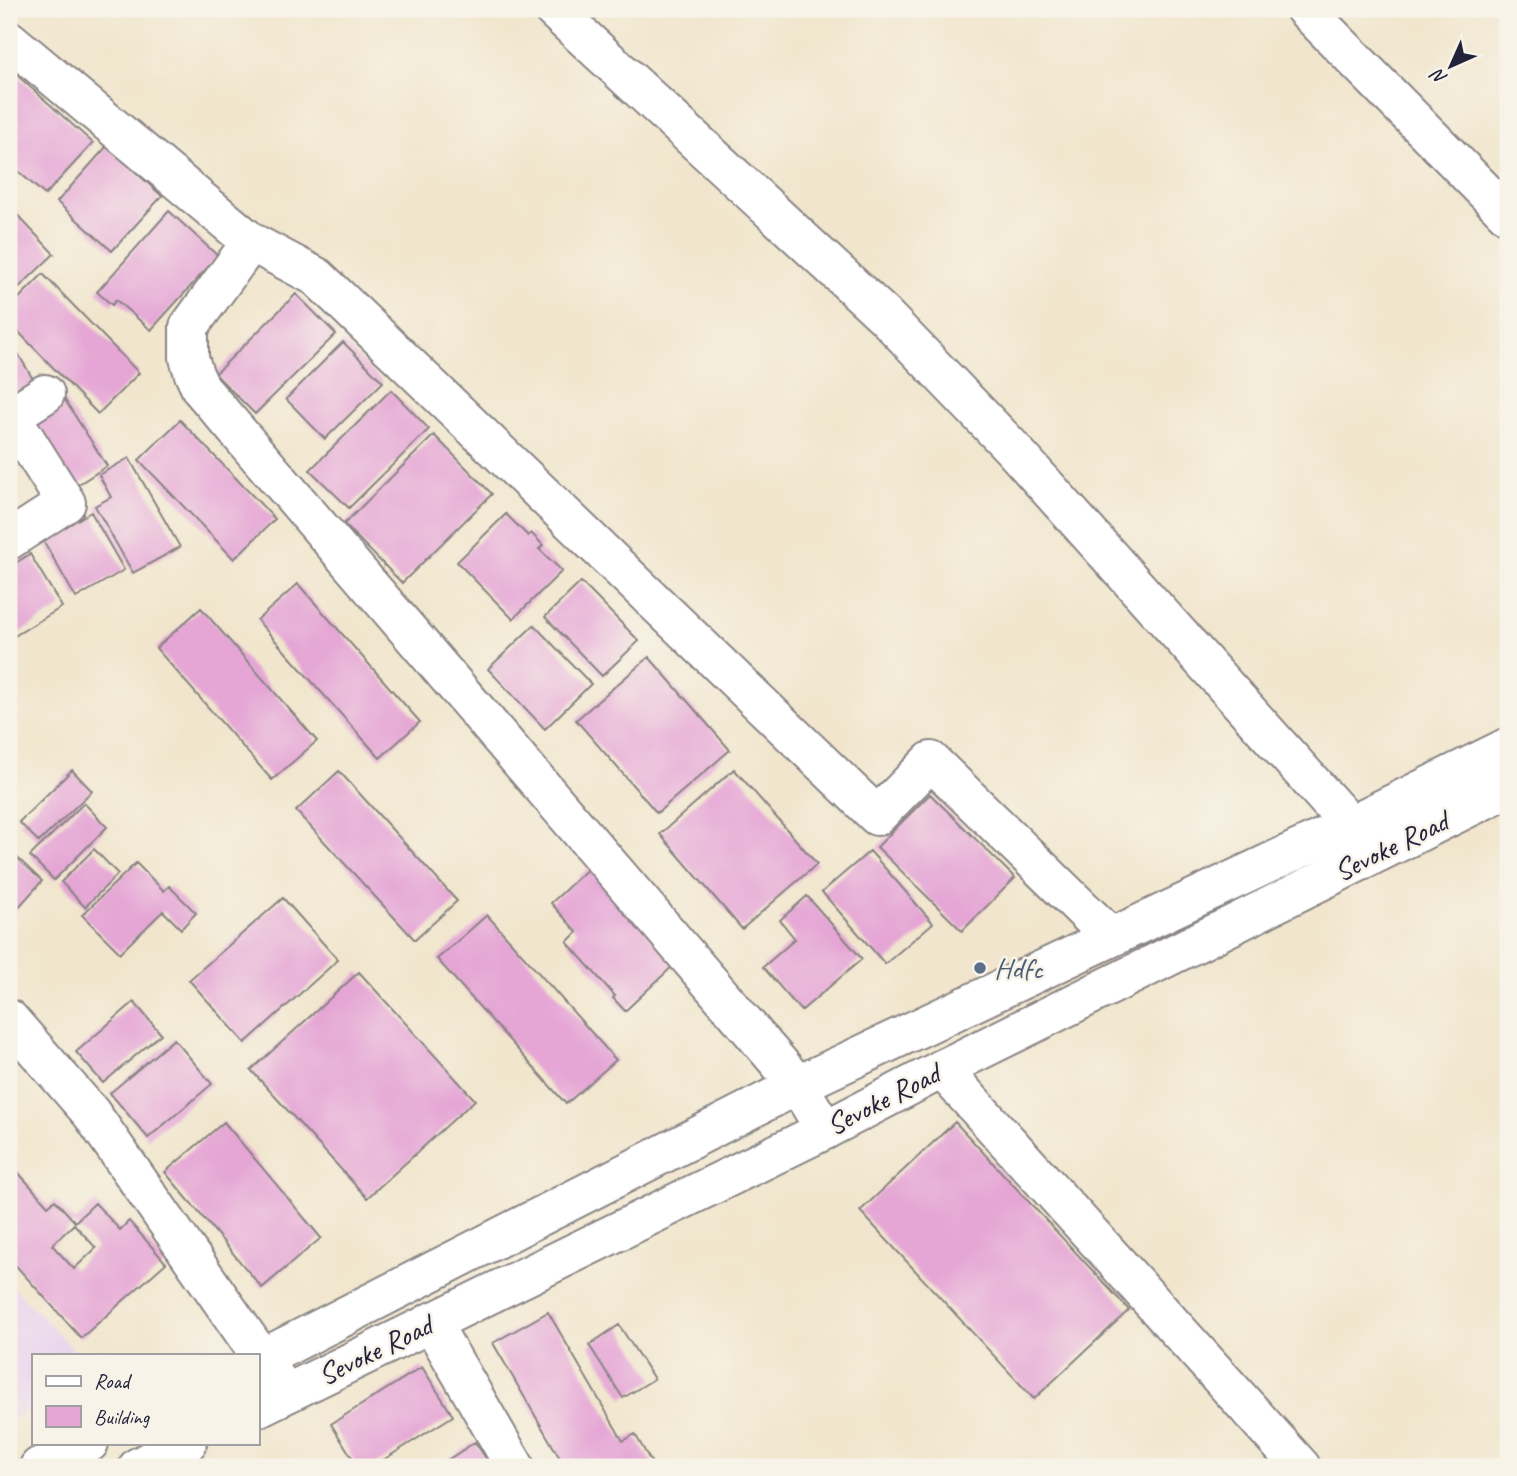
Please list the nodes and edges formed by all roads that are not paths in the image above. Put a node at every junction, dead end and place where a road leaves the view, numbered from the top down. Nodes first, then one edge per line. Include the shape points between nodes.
1 (552, 9) edge
2 (1305, 9) edge
3 (9, 40) edge
4 (1508, 215) edge
5 (251, 242) junction
6 (45, 394) dead end
7 (10, 417) edge
8 (9, 540) edge
9 (1508, 747) edge
10 (1508, 788) edge
11 (1349, 825) junction
12 (1111, 937) junction
13 (9, 1019) edge
14 (942, 1069) junction
15 (797, 1085) junction
16 (825, 1130) junction
17 (431, 1322) junction
18 (257, 1354) edge
19 (260, 1359) edge
20 (272, 1400) edge
21 (87, 1444) edge
22 (185, 1444) edge
23 (39, 1467) edge
24 (138, 1467) edge
25 (516, 1467) edge
26 (1301, 1467) edge

1 - 11 street via 885,316 1012,448
2 - 4 street
3 - 5 street
5 - 12 street via 317,277 877,816 931,761
5 - 15 street via 189,327 189,358 201,389
6 - 7 street
7 - 8 street via 66,503
9 - 11 street, Sevoke Road
10 - 14 street, Sevoke Road
11 - 12 street, Sevoke Road
12 - 15 street, Sevoke Road
13 - 18 street via 91,1113
14 - 16 street, Sevoke Road
14 - 26 street
15 - 16 street
15 - 19 street, Sevoke Road
16 - 17 street, Sevoke Road
17 - 20 street, Sevoke Road
17 - 25 street
19 - 20 street
21 - 23 street
22 - 24 street

